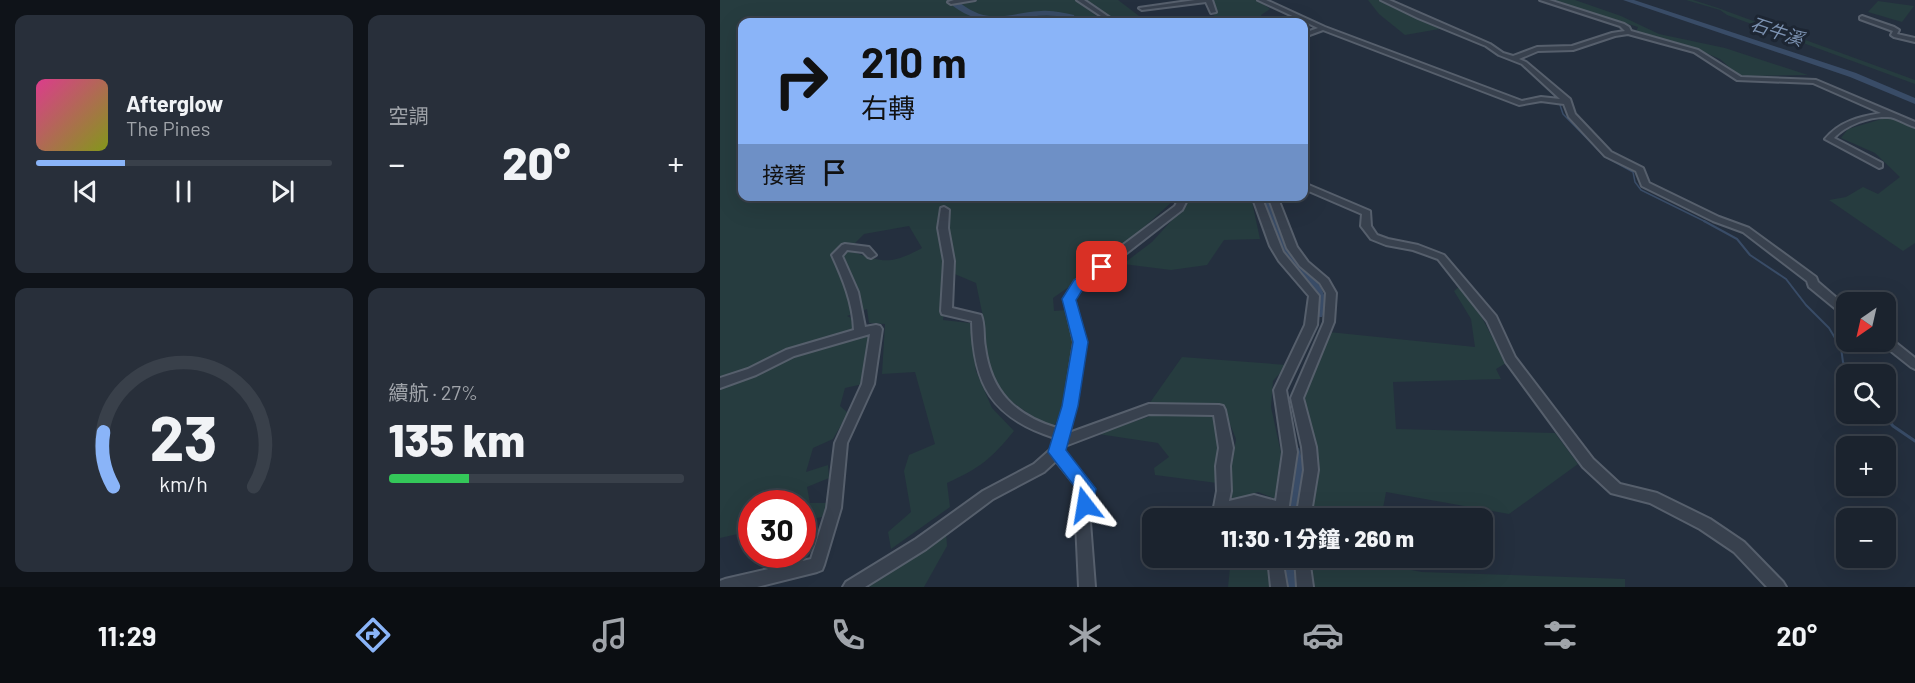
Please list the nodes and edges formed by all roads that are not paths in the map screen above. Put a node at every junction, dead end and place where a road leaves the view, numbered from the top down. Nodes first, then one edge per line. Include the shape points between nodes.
1 (972, 0) edge
2 (1080, 0) edge
3 (1209, 0) edge
4 (1261, 0) edge
5 (1384, 0) edge
6 (1536, 0) edge
7 (1543, 0) edge
8 (955, 2) edge
9 (1142, 8) dead end
10 (1213, 12) dead end
11 (1107, 18) edge
12 (1301, 18) edge
13 (1862, 18) dead end
14 (1308, 21) edge
15 (1323, 28) junction
16 (1626, 32) junction
17 (1308, 34) edge
18 (1915, 40) edge
19 (1512, 59) junction
20 (1567, 102) junction
21 (1890, 114) junction
22 (1915, 125) edge
23 (1879, 165) dead end
24 (1308, 188) edge
25 (1182, 201) edge
26 (1259, 201) edge
27 (1274, 201) edge
28 (944, 210) dead end
29 (871, 255) dead end
30 (1836, 303) edge
31 (860, 332) junction
32 (1896, 349) edge
33 (1915, 364) edge
34 (720, 383) edge
35 (1059, 443) junction
36 (1228, 508) edge
37 (1228, 508) edge
38 (1269, 508) edge
39 (1282, 508) edge
40 (1305, 508) edge
41 (1276, 568) edge
42 (1303, 568) edge
43 (725, 587) edge
44 (851, 587) edge
45 (1087, 587) edge
46 (1279, 587) edge
47 (1305, 587) edge
48 (1778, 587) edge

1 - 8 street
2 - 11 street
3 - 9 street
3 - 10 street
4 - 12 street
5 - 19 street
6 - 16 street
7 - 16 street via 1622,25
13 - 18 street via 1896,30 1896,36
14 - 15 street
15 - 17 street
15 - 20 street via 1522,103 1541,99
16 - 19 street via 1578,47 1545,48
16 - 21 street via 1696,51 1739,79 1809,80
19 - 20 street via 1524,63
20 - 30 street via 1572,115 1608,154 1640,170 1645,184 1746,230 1812,279
21 - 22 street
21 - 23 street via 1838,128 1829,139
24 - 48 street via 1367,213 1366,226 1374,237 1441,257 1492,319 1510,359 1588,463 1616,489 1652,497 1705,524 1739,547
25 - 35 street via 1179,208 1079,284 1069,299 1080,342 1070,406
26 - 39 street via 1278,252 1314,296 1311,325 1280,390 1290,452
27 - 40 street via 1292,248 1331,293 1329,322 1298,398 1311,470
28 - 35 street via 943,228 950,261 946,311 977,318 983,372 999,401
29 - 31 street via 866,249 845,247 837,255 850,286
31 - 34 street via 790,353
31 - 43 street via 876,329 873,355 867,384 841,442 834,508 817,565
32 - 33 street
35 - 37 street via 1149,409 1219,410 1226,448 1221,507
35 - 44 street via 1039,468 988,495 921,544
35 - 45 street via 1087,489 1083,522
36 - 38 street via 1254,501
41 - 46 street
42 - 47 street

